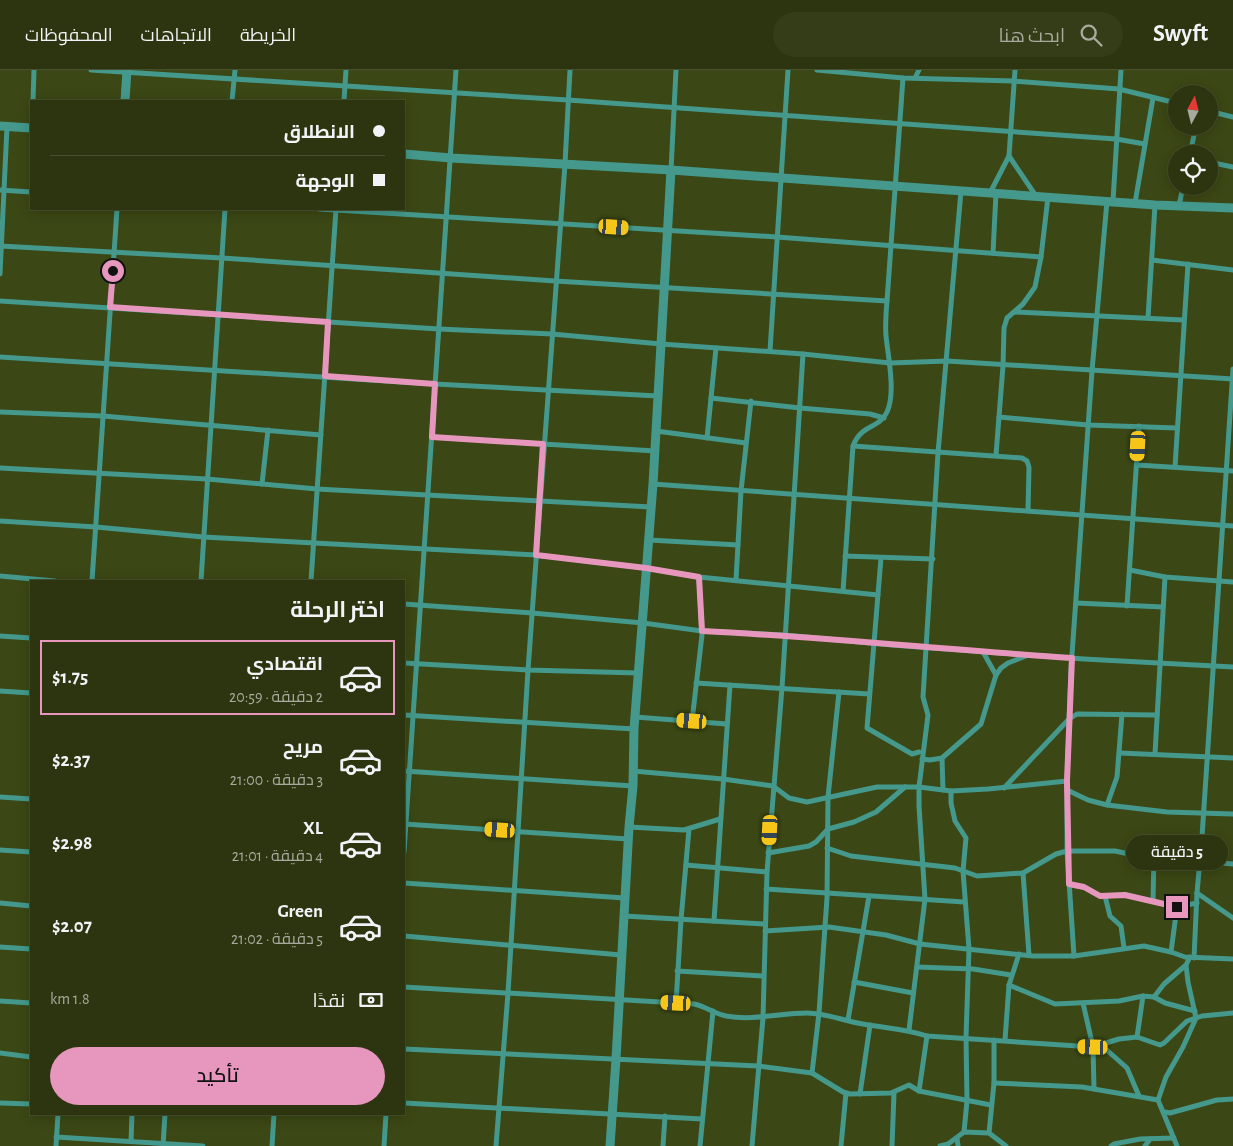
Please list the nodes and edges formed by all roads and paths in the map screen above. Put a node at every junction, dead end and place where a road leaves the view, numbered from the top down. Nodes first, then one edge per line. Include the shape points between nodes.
1 (34, 70) edge
2 (91, 70) edge
3 (235, 70) edge
4 (346, 70) edge
5 (456, 70) edge
6 (570, 70) edge
7 (676, 70) edge
8 (788, 70) edge
9 (817, 70) edge
10 (919, 70) edge
11 (1015, 70) edge
12 (1121, 70) edge
13 (127, 72) edge
14 (234, 78) junction
15 (903, 78) junction
16 (915, 78) junction
17 (1013, 81) junction
18 (345, 87) junction
19 (1119, 90) junction
20 (455, 94) junction
21 (1153, 98) junction
22 (33, 100) edge
23 (125, 100) edge
24 (232, 100) edge
25 (344, 100) edge
26 (568, 100) junction
27 (1168, 101) edge
28 (675, 109) junction
29 (1218, 113) edge
30 (785, 117) junction
31 (1233, 117) edge
32 (900, 125) junction
33 (4, 127) edge
34 (30, 128) edge
35 (1010, 132) junction
36 (1116, 139) junction
37 (1144, 144) junction
38 (405, 154) edge
39 (1009, 156) junction
40 (451, 158) junction
41 (565, 164) junction
42 (1218, 164) edge
43 (1233, 168) edge
44 (671, 170) junction
45 (781, 178) junction
46 (896, 186) junction
47 (2, 190) edge
48 (961, 191) junction
49 (30, 192) edge
50 (993, 193) junction
51 (1181, 195) edge
52 (1036, 196) junction
53 (1048, 197) junction
54 (1110, 201) junction
55 (1135, 203) junction
56 (1155, 205) junction
57 (1179, 206) junction
58 (1233, 208) edge
59 (117, 210) edge
60 (225, 210) edge
61 (336, 210) edge
62 (348, 210) edge
63 (446, 218) junction
64 (559, 224) junction
65 (668, 231) junction
66 (778, 237) junction
67 (1, 246) edge
68 (891, 246) junction
69 (956, 251) junction
70 (114, 252) junction
71 (993, 253) junction
72 (1041, 257) junction
73 (222, 258) junction
74 (1152, 260) junction
75 (1188, 264) junction
76 (332, 266) junction
77 (1233, 270) edge
78 (443, 272) junction
79 (0, 274) edge
80 (555, 281) junction
81 (665, 287) junction
82 (773, 294) junction
83 (0, 301) edge
84 (887, 301) junction
85 (110, 307) junction
86 (1013, 312) junction
87 (218, 314) junction
88 (1097, 316) junction
89 (1148, 318) junction
90 (1183, 320) junction
91 (328, 322) junction
92 (439, 329) junction
93 (552, 334) junction
94 (661, 344) junction
95 (716, 348) junction
96 (770, 352) junction
97 (804, 354) junction
98 (0, 357) edge
99 (947, 361) junction
100 (106, 363) junction
101 (890, 363) junction
102 (1003, 366) junction
103 (1233, 369) edge
104 (214, 370) junction
105 (1092, 371) junction
106 (325, 376) junction
107 (1180, 376) junction
108 (1233, 379) edge
109 (435, 384) junction
110 (548, 389) junction
111 (658, 396) junction
112 (711, 398) junction
113 (751, 401) junction
114 (800, 408) junction
115 (0, 412) edge
116 (102, 416) junction
117 (999, 417) junction
118 (884, 418) junction
119 (211, 424) junction
120 (1088, 425) junction
121 (1139, 426) junction
122 (1177, 428) junction
123 (268, 430) junction
124 (656, 431) junction
125 (321, 435) junction
126 (432, 437) junction
127 (708, 438) junction
128 (746, 442) junction
129 (543, 444) junction
130 (853, 446) junction
131 (655, 451) junction
132 (938, 453) junction
133 (996, 456) junction
134 (1137, 465) junction
135 (1175, 467) junction
136 (0, 468) edge
137 (1226, 470) junction
138 (1233, 471) edge
139 (99, 474) junction
140 (207, 479) junction
141 (262, 484) junction
142 (653, 484) junction
143 (317, 489) junction
144 (741, 491) junction
145 (794, 495) junction
146 (428, 496) junction
147 (850, 498) junction
148 (540, 500) junction
149 (936, 505) junction
150 (651, 507) junction
151 (1028, 511) junction
152 (1081, 514) junction
153 (1134, 518) junction
154 (0, 521) edge
155 (1222, 525) junction
156 (1233, 526) edge
157 (96, 527) junction
158 (203, 537) junction
159 (649, 540) junction
160 (313, 544) junction
161 (738, 545) junction
162 (424, 548) junction
163 (536, 555) junction
164 (845, 556) junction
165 (881, 558) junction
166 (932, 559) junction
167 (646, 568) junction
168 (1130, 570) junction
169 (0, 576) edge
170 (699, 577) junction
171 (1165, 577) junction
172 (44, 580) edge
173 (92, 580) edge
174 (201, 580) edge
175 (311, 580) edge
176 (736, 580) junction
177 (1219, 580) junction
178 (1233, 582) edge
179 (789, 587) junction
180 (843, 590) junction
181 (878, 595) junction
182 (1076, 603) junction
183 (405, 604) edge
184 (420, 605) junction
185 (1127, 606) junction
186 (1163, 607) junction
187 (532, 613) junction
188 (643, 623) junction
189 (702, 631) junction
190 (784, 635) junction
191 (0, 636) edge
192 (30, 638) edge
193 (874, 644) junction
194 (927, 647) junction
195 (984, 652) junction
196 (1030, 655) junction
197 (1072, 658) junction
198 (405, 662) edge
199 (416, 664) junction
200 (1160, 664) junction
201 (1214, 666) junction
202 (1233, 668) edge
203 (528, 670) junction
204 (638, 673) junction
205 (996, 674) junction
206 (696, 683) junction
207 (730, 685) junction
208 (782, 688) junction
209 (0, 691) edge
210 (839, 692) junction
211 (30, 693) edge
212 (869, 694) junction
213 (1122, 714) junction
214 (405, 715) edge
215 (413, 715) junction
216 (1157, 715) junction
217 (635, 717) junction
218 (1069, 719) junction
219 (692, 721) junction
220 (526, 722) junction
221 (727, 724) junction
222 (634, 729) junction
223 (919, 752) dead end
224 (1120, 753) junction
225 (1155, 754) junction
226 (1208, 757) junction
227 (942, 758) junction
228 (1233, 758) edge
229 (922, 759) junction
230 (406, 771) edge
231 (633, 771) junction
232 (522, 778) junction
233 (723, 778) junction
234 (1067, 781) junction
235 (633, 786) junction
236 (773, 786) junction
237 (905, 787) junction
238 (919, 787) junction
239 (1004, 788) junction
240 (943, 790) junction
241 (1067, 790) junction
242 (951, 791) junction
243 (0, 797) edge
244 (828, 797) junction
245 (30, 799) edge
246 (1107, 805) junction
247 (1204, 813) junction
248 (1233, 814) edge
249 (720, 820) junction
250 (405, 824) edge
251 (628, 826) junction
252 (689, 829) junction
253 (828, 829) junction
254 (519, 831) junction
255 (1202, 837) junction
256 (628, 839) junction
257 (827, 848) junction
258 (0, 850) edge
259 (1068, 851) junction
260 (30, 852) edge
261 (768, 853) junction
262 (1154, 854) junction
263 (1200, 861) junction
264 (686, 864) junction
265 (1233, 864) edge
266 (922, 865) junction
267 (718, 867) junction
268 (963, 871) junction
269 (767, 872) junction
270 (1023, 873) junction
271 (405, 883) edge
272 (1069, 884) junction
273 (515, 890) junction
274 (766, 890) junction
275 (1197, 893) junction
276 (827, 894) junction
277 (869, 896) junction
278 (1105, 896) junction
279 (624, 898) junction
280 (925, 899) junction
281 (1153, 901) junction
282 (964, 902) junction
283 (0, 903) edge
284 (1197, 903) junction
285 (30, 906) edge
286 (1177, 907) junction
287 (623, 916) junction
288 (1233, 918) edge
289 (680, 920) junction
290 (714, 922) junction
291 (765, 924) junction
292 (825, 927) junction
293 (765, 931) junction
294 (862, 931) junction
295 (405, 936) edge
296 (920, 944) junction
297 (511, 946) junction
298 (0, 947) edge
299 (1124, 948) junction
300 (30, 949) edge
301 (969, 949) junction
302 (1170, 952) junction
303 (621, 954) junction
304 (1019, 954) junction
305 (1029, 955) junction
306 (1074, 956) junction
307 (1192, 958) junction
308 (1233, 959) edge
309 (1186, 966) junction
310 (917, 967) junction
311 (968, 968) junction
312 (677, 971) junction
313 (1011, 975) junction
314 (763, 976) junction
315 (854, 982) junction
316 (1009, 985) junction
317 (405, 987) edge
318 (508, 993) junction
319 (913, 993) junction
320 (1143, 996) junction
321 (1154, 997) junction
322 (620, 1000) junction
323 (0, 1001) edge
324 (30, 1002) edge
325 (676, 1003) junction
326 (1083, 1003) junction
327 (713, 1011) junction
328 (1195, 1011) junction
329 (819, 1013) junction
330 (1233, 1013) edge
331 (763, 1018) junction
332 (1196, 1018) junction
333 (848, 1020) junction
334 (870, 1025) junction
335 (909, 1030) junction
336 (927, 1036) junction
337 (966, 1037) junction
338 (1137, 1038) junction
339 (994, 1040) junction
340 (1005, 1040) junction
341 (1100, 1044) junction
342 (1093, 1047) junction
343 (405, 1049) edge
344 (0, 1053) edge
345 (503, 1054) junction
346 (30, 1056) edge
347 (616, 1059) junction
348 (708, 1063) junction
349 (758, 1066) junction
350 (812, 1072) junction
351 (994, 1083) junction
352 (1094, 1089) junction
353 (919, 1091) junction
354 (894, 1092) junction
355 (846, 1093) junction
356 (860, 1094) junction
357 (1139, 1096) junction
358 (1233, 1099) edge
359 (1158, 1100) junction
360 (967, 1101) junction
361 (0, 1103) edge
362 (405, 1103) edge
363 (30, 1104) edge
364 (991, 1105) junction
365 (499, 1109) junction
366 (1165, 1112) junction
367 (612, 1114) junction
368 (58, 1115) edge
369 (132, 1115) edge
370 (165, 1115) edge
371 (274, 1115) edge
372 (386, 1115) edge
373 (665, 1116) junction
374 (702, 1119) junction
375 (964, 1132) junction
376 (989, 1132) junction
377 (56, 1137) junction
378 (957, 1138) junction
379 (1174, 1138) junction
380 (1150, 1139) junction
381 (131, 1142) junction
382 (163, 1145) edge
383 (56, 1146) edge
384 (203, 1146) edge
385 (272, 1146) edge
386 (384, 1146) edge
387 (496, 1146) edge
388 (610, 1146) edge
389 (662, 1146) edge
390 (700, 1146) edge
391 (752, 1146) edge
392 (841, 1146) edge
393 (892, 1146) edge
394 (941, 1146) edge
395 (958, 1146) edge
396 (1006, 1146) edge
397 (1111, 1146) edge
398 (1145, 1146) edge
399 (1177, 1146) edge

1 - 22 street
2 - 13 street
3 - 14 street
4 - 18 street
5 - 20 street
6 - 26 street
7 - 28 street
8 - 30 street
9 - 15 street
10 - 16 street
11 - 17 street
12 - 19 street
13 - 14 street
13 - 23 street
14 - 18 street
14 - 24 street
15 - 16 street
15 - 32 street
16 - 17 street
17 - 19 street
17 - 35 street
18 - 20 street
18 - 25 street
19 - 21 street
19 - 36 street
20 - 26 street
20 - 40 street
21 - 27 street
21 - 37 street
26 - 28 street
26 - 41 street
28 - 30 street
28 - 44 street
29 - 31 street
30 - 32 street
30 - 45 street
32 - 35 street
32 - 46 street
33 - 34 street
33 - 47 street
35 - 36 street
35 - 39 street
36 - 37 street
36 - 54 street
37 - 55 street
38 - 40 street
39 - 50 street
39 - 52 street
40 - 41 street
40 - 63 street
41 - 44 street
41 - 64 street
42 - 43 street
44 - 45 street
44 - 65 street
45 - 46 street
45 - 66 street
46 - 48 street
46 - 68 street
47 - 49 street
47 - 67 street
48 - 50 street
48 - 69 street
50 - 52 street
50 - 71 street
51 - 57 street
52 - 53 street
53 - 54 street
53 - 72 street
54 - 55 street
54 - 88 street
55 - 56 street
56 - 57 street
56 - 74 street
57 - 58 street
59 - 70 street
60 - 73 street
61 - 76 street
62 - 63 street
63 - 64 street
63 - 78 street
64 - 65 street
64 - 80 street
65 - 66 street
65 - 81 street
66 - 68 street
66 - 82 street
67 - 70 street
67 - 79 street
68 - 69 street
68 - 84 street
69 - 71 street
69 - 99 street
70 - 73 street
70 - 85 street
71 - 72 street
72 - 86 street via 1036,287
73 - 76 street
73 - 87 street
74 - 75 street
74 - 89 street
75 - 77 street
75 - 90 street
76 - 78 street
76 - 91 street
78 - 80 street
78 - 92 street
80 - 81 street
80 - 93 street
81 - 82 street
81 - 94 street
82 - 84 street
82 - 96 street
83 - 85 street
84 - 101 street via 886,335
85 - 87 street
85 - 100 street
86 - 88 street
86 - 102 street via 1004,328
87 - 91 street
87 - 104 street
88 - 89 street
88 - 105 street
89 - 90 street
90 - 107 street
91 - 92 street
91 - 106 street
92 - 93 street
92 - 109 street
93 - 94 street
93 - 110 street
94 - 95 street
94 - 111 street
95 - 96 street
95 - 112 street
96 - 97 street
97 - 101 street
97 - 114 street
98 - 100 street
99 - 101 street
99 - 102 street
99 - 132 street
100 - 104 street
100 - 116 street
101 - 118 street via 889,406
102 - 105 street
102 - 117 street
103 - 108 street
104 - 106 street
104 - 119 street
105 - 107 street
105 - 120 street
106 - 109 street
106 - 125 street
107 - 108 street
107 - 122 street
108 - 137 street
109 - 110 street
109 - 126 street
110 - 111 street
110 - 129 street
111 - 124 street
112 - 113 street
112 - 127 street
113 - 114 street
113 - 128 street
114 - 118 street
114 - 145 street
115 - 116 street
116 - 119 street
116 - 139 street
117 - 120 street
117 - 133 street
118 - 130 street via 862,431
119 - 123 street
119 - 140 street
120 - 121 street
120 - 152 street
121 - 122 street
121 - 134 street
122 - 135 street
123 - 125 street
123 - 141 street
124 - 127 street
124 - 131 street
125 - 143 street
126 - 129 street
126 - 146 street
127 - 128 street
128 - 144 street
129 - 131 street
129 - 148 street
130 - 132 street
130 - 147 street
131 - 142 street
132 - 133 street
132 - 149 street
133 - 151 street via 1027,461
134 - 135 street
134 - 153 street
135 - 137 street
136 - 139 street
137 - 138 street
137 - 155 street
139 - 140 street
139 - 157 street
140 - 141 street
140 - 158 street
141 - 143 street
142 - 144 street
142 - 150 street
143 - 146 street
143 - 160 street
144 - 145 street
144 - 161 street
145 - 147 street
145 - 179 street
146 - 148 street
146 - 162 street
147 - 149 street
147 - 164 street
148 - 150 street
148 - 163 street
149 - 151 street
149 - 166 street
150 - 159 street
151 - 152 street
152 - 153 street
152 - 182 street
153 - 155 street
153 - 168 street
154 - 157 street
155 - 156 street
155 - 177 street
157 - 158 street
157 - 173 street
158 - 160 street
158 - 174 street
159 - 161 street
159 - 167 street
160 - 162 street
160 - 175 street
161 - 176 street
162 - 163 street
162 - 184 street
163 - 167 street
163 - 187 street
164 - 165 street
164 - 180 street
165 - 166 street
165 - 181 street
166 - 194 street
167 - 170 street
167 - 188 street
168 - 171 street
168 - 185 street
169 - 172 street
170 - 176 street
170 - 189 street
171 - 177 street
171 - 186 street
176 - 179 street
177 - 178 street
177 - 201 street
179 - 180 street
179 - 190 street
180 - 181 street
181 - 193 street
182 - 185 street
182 - 197 street
183 - 184 street
184 - 187 street
184 - 199 street
185 - 186 street
186 - 200 street
187 - 188 street
187 - 203 street
188 - 189 street
188 - 204 street
189 - 190 street
189 - 206 street
190 - 193 street
190 - 208 street
191 - 192 street
193 - 194 street
193 - 212 street
194 - 195 street
194 - 229 street via 923,697 928,715
195 - 196 street
195 - 205 street
196 - 197 street
196 - 205 street via 1008,663
197 - 200 street
197 - 218 street
198 - 199 street
199 - 203 street
199 - 215 street
200 - 201 street
200 - 216 street
201 - 202 street
201 - 226 street
203 - 204 street
203 - 220 street
204 - 217 street
205 - 227 street via 980,724
206 - 207 street
206 - 219 street
207 - 208 street
207 - 221 street
208 - 210 street
208 - 236 street
209 - 211 street
210 - 212 street
210 - 244 street
212 - 223 street via 867,728 912,754
213 - 216 street
213 - 218 street via 1077,714
213 - 224 street
214 - 215 street
215 - 220 street
215 - 230 street
216 - 225 street
217 - 219 street
217 - 222 street
218 - 234 street
218 - 239 street
219 - 221 street
220 - 222 street
220 - 232 street
221 - 233 street
222 - 231 street
224 - 225 street
224 - 246 street via 1117,777
225 - 226 street
226 - 228 street
226 - 247 street
227 - 229 street
227 - 240 street
229 - 238 street
230 - 232 street
230 - 250 street
231 - 233 street
231 - 235 street
232 - 235 street
232 - 254 street
233 - 236 street
233 - 249 street
234 - 239 street
234 - 241 street
235 - 251 street
236 - 244 street via 801,802
236 - 261 street
237 - 238 street
237 - 244 street via 876,787
237 - 253 street via 876,812
238 - 240 street
238 - 266 street
239 - 242 street
240 - 242 street
241 - 246 street
241 - 259 street
242 - 268 street via 955,821 966,838
243 - 245 street
244 - 253 street
246 - 247 street
247 - 248 street
247 - 255 street
249 - 252 street
249 - 267 street
250 - 254 street
251 - 252 street
251 - 256 street
252 - 264 street
253 - 257 street
253 - 261 street via 809,846
254 - 256 street
254 - 273 street
255 - 262 street
255 - 263 street
256 - 279 street
257 - 266 street via 851,856
257 - 276 street
258 - 260 street
259 - 262 street
259 - 270 street via 1056,854
259 - 272 street
261 - 269 street
262 - 281 street
263 - 265 street
263 - 275 street
264 - 267 street
264 - 289 street
266 - 268 street
266 - 280 street
267 - 269 street
267 - 290 street
268 - 270 street via 977,876
268 - 282 street
269 - 274 street
270 - 305 street
271 - 273 street
272 - 278 street
272 - 306 street
273 - 279 street
273 - 297 street
274 - 276 street
274 - 291 street
275 - 284 street
275 - 288 street
276 - 277 street
276 - 292 street
277 - 280 street
277 - 294 street
278 - 281 street via 1125,895
278 - 299 street via 1110,916 1121,926
279 - 287 street
280 - 282 street
280 - 296 street
281 - 286 street
282 - 301 street
283 - 285 street
284 - 286 street
284 - 307 street
286 - 302 street
287 - 289 street
287 - 303 street
289 - 290 street
289 - 312 street
290 - 291 street
291 - 293 street
292 - 293 street
292 - 294 street
292 - 329 street
293 - 314 street
294 - 296 street
294 - 315 street
295 - 297 street
296 - 301 street
296 - 310 street
297 - 303 street
297 - 318 street
298 - 300 street
299 - 302 street via 1144,946
299 - 306 street
301 - 304 street
301 - 311 street
302 - 307 street
303 - 322 street
304 - 305 street
304 - 313 street
305 - 306 street
307 - 308 street
307 - 309 street
309 - 321 street
309 - 328 street
310 - 311 street
310 - 319 street
311 - 313 street
311 - 337 street
312 - 314 street
312 - 325 street
313 - 316 street
314 - 331 street
315 - 319 street
315 - 333 street
316 - 326 street via 1055,1004
316 - 340 street
317 - 318 street
318 - 322 street
318 - 345 street
319 - 335 street
320 - 321 street
320 - 326 street
320 - 338 street
321 - 328 street
322 - 325 street
322 - 347 street
323 - 324 street
325 - 327 street via 694,1004
326 - 342 street
327 - 331 street via 727,1016
327 - 348 street
328 - 332 street
329 - 331 street
329 - 333 street
329 - 350 street
330 - 332 street
331 - 349 street
332 - 338 street via 1187,1021 1160,1045
332 - 359 street
333 - 334 street
334 - 335 street
334 - 356 street
335 - 336 street
336 - 337 street
336 - 353 street
337 - 339 street
337 - 360 street
338 - 341 street
339 - 340 street
339 - 351 street
340 - 342 street
341 - 342 street
341 - 357 street via 1127,1068
342 - 352 street
343 - 345 street
344 - 346 street
345 - 347 street
345 - 365 street
347 - 348 street
347 - 367 street
348 - 349 street
348 - 374 street
349 - 350 street
349 - 391 street
350 - 355 street
351 - 352 street
351 - 364 street
352 - 357 street
353 - 354 street via 907,1085
353 - 360 street
354 - 356 street
354 - 393 street
355 - 356 street
355 - 392 street
357 - 359 street
358 - 366 street
359 - 366 street
360 - 364 street
360 - 375 street
361 - 363 street
362 - 365 street
364 - 376 street
365 - 367 street
365 - 387 street
366 - 379 street
367 - 373 street
367 - 388 street
368 - 377 street
369 - 381 street
370 - 382 street
371 - 385 street
372 - 386 street
373 - 374 street
373 - 389 street
374 - 390 street
375 - 376 street
375 - 378 street
376 - 396 street
377 - 381 street
377 - 383 street
378 - 394 street
378 - 395 street
379 - 380 street
379 - 399 street
380 - 397 street
380 - 398 street
381 - 382 street
382 - 384 street

